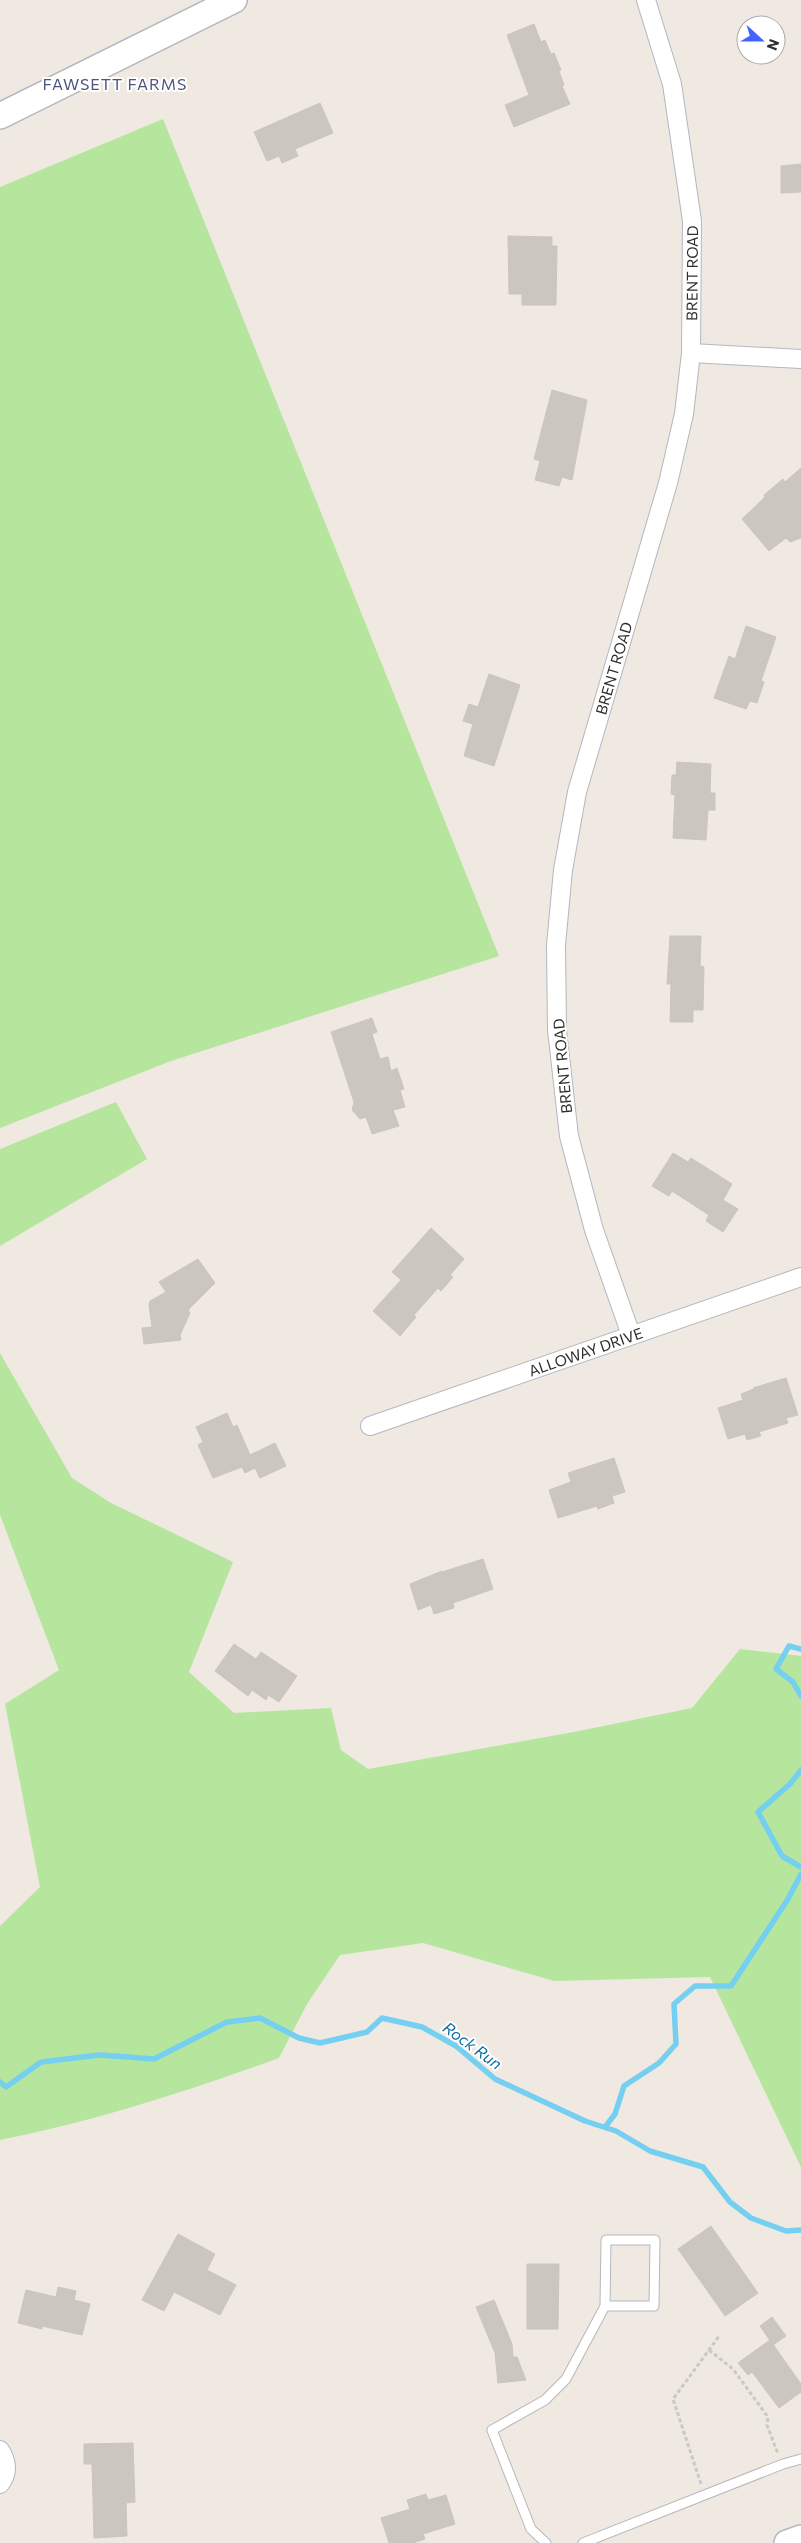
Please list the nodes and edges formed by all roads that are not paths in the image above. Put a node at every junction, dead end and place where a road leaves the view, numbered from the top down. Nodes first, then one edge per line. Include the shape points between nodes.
1 (234, 0) edge
2 (646, 0) edge
3 (0, 116) edge
4 (691, 353) junction
5 (801, 359) edge
6 (801, 1277) edge
7 (631, 1335) junction
8 (370, 1426) dead end
9 (605, 2306) junction
10 (0, 2450) edge
11 (801, 2459) edge
12 (0, 2484) edge
13 (801, 2538) edge
14 (546, 2543) edge
15 (583, 2543) edge
16 (787, 2543) edge

1 - 3 street
2 - 4 street, BRENT ROAD via 672,84 692,221
4 - 5 street
4 - 7 street, BRENT ROAD via 684,414 668,483 577,792 563,870 556,945 557,1030 569,1136 594,1230
6 - 7 street, ALLOWAY DRIVE
7 - 8 street, ALLOWAY DRIVE
9 - 9 lane via 654,2306 655,2240 606,2240
9 - 14 lane via 566,2379 545,2400 492,2430 531,2529
10 - 12 street via 6,2472
11 - 15 lane
13 - 16 street

